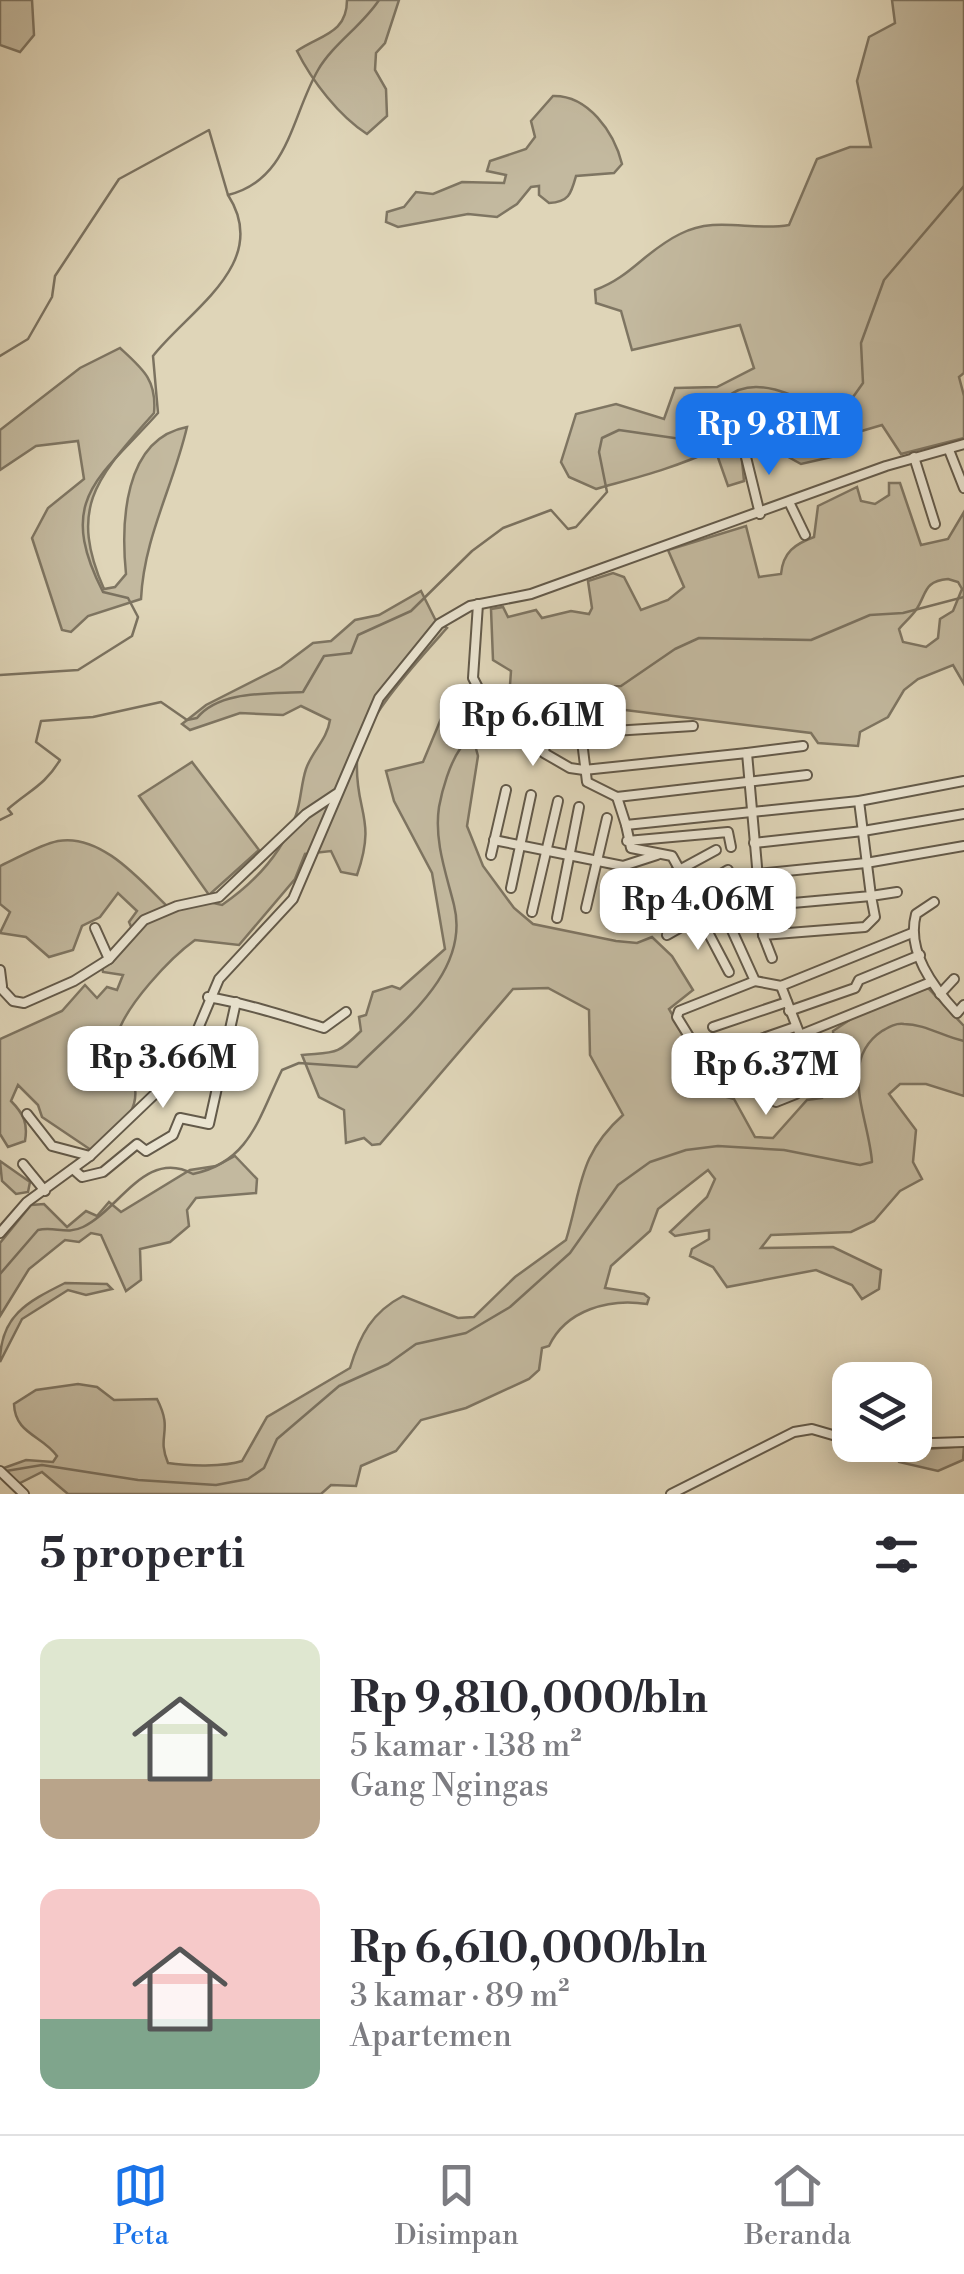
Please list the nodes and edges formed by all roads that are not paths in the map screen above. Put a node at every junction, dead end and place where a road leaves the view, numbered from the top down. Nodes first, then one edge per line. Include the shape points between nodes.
1 (964, 444) edge
2 (949, 450) junction
3 (745, 453) dead end
4 (914, 458) junction
5 (964, 488) edge
6 (790, 504) junction
7 (760, 514) junction
8 (936, 524) dead end
9 (805, 535) dead end
10 (478, 604) junction
11 (548, 720) junction
12 (693, 726) dead end
13 (581, 733) junction
14 (802, 746) dead end
15 (747, 754) junction
16 (584, 770) junction
17 (808, 775) dead end
18 (750, 782) junction
19 (964, 782) edge
20 (506, 790) dead end
21 (336, 794) junction
22 (532, 795) dead end
23 (618, 798) junction
24 (558, 801) dead end
25 (859, 802) junction
26 (579, 807) dead end
27 (752, 812) junction
28 (964, 814) edge
29 (607, 818) dead end
30 (626, 825) junction
31 (863, 831) junction
32 (494, 840) junction
33 (627, 841) junction
34 (754, 842) junction
35 (964, 846) edge
36 (520, 847) junction
37 (731, 847) dead end
38 (716, 850) dead end
39 (545, 852) junction
40 (491, 855) dead end
41 (657, 855) junction
42 (569, 858) junction
43 (597, 862) junction
44 (866, 864) junction
45 (623, 866) junction
46 (728, 870) dead end
47 (680, 871) junction
48 (757, 874) junction
49 (511, 888) dead end
50 (690, 891) junction
51 (743, 892) dead end
52 (896, 892) dead end
53 (637, 893) dead end
54 (617, 895) dead end
55 (871, 896) junction
56 (934, 902) dead end
57 (721, 906) junction
58 (760, 906) junction
59 (586, 908) dead end
60 (532, 912) dead end
61 (702, 916) junction
62 (557, 918) dead end
63 (645, 918) dead end
64 (95, 928) dead end
65 (912, 932) junction
66 (667, 935) dead end
67 (764, 936) junction
68 (742, 947) junction
69 (920, 956) junction
70 (109, 958) junction
71 (722, 958) junction
72 (772, 958) dead end
73 (850, 960) junction
74 (0, 970) edge
75 (728, 972) dead end
76 (954, 979) dead end
77 (859, 980) junction
78 (756, 981) junction
79 (931, 982) junction
80 (781, 986) junction
81 (1, 987) edge
82 (940, 994) junction
83 (208, 997) junction
84 (236, 1002) junction
85 (964, 1005) edge
86 (788, 1006) junction
87 (346, 1012) dead end
88 (713, 1027) dead end
89 (795, 1027) junction
90 (720, 1053) dead end
91 (798, 1062) dead end
92 (763, 1076) junction
93 (796, 1094) dead end
94 (27, 1114) dead end
95 (90, 1156) junction
96 (23, 1164) dead end
97 (74, 1169) junction
98 (44, 1191) junction
99 (0, 1233) edge
100 (832, 1435) edge
101 (964, 1442) edge
102 (932, 1443) edge
103 (3, 1474) edge
104 (24, 1494) edge
105 (671, 1494) edge

1 - 2 street
2 - 4 street
2 - 5 street
3 - 7 street
4 - 6 street
4 - 8 street
6 - 7 street
6 - 9 street
7 - 10 street via 531,594
10 - 11 street via 473,678 492,709
10 - 21 street via 444,619 382,692
11 - 13 street
11 - 16 street via 546,756
12 - 13 street
13 - 16 street
14 - 15 street
15 - 16 street
15 - 18 street
16 - 23 street via 587,782
17 - 18 street
18 - 23 street
18 - 27 street
19 - 25 street
20 - 32 street
21 - 70 street via 219,897 144,920
21 - 83 street via 294,899
22 - 36 street
23 - 30 street
24 - 39 street
25 - 27 street
25 - 31 street
26 - 42 street
27 - 30 street
27 - 34 street
28 - 31 street
29 - 43 street
30 - 33 street
31 - 34 street
31 - 44 street
32 - 36 street
32 - 40 street
33 - 37 street via 728,832
33 - 41 street
34 - 48 street
35 - 44 street
36 - 39 street
36 - 49 street
38 - 47 street
39 - 42 street
39 - 60 street
41 - 45 street
41 - 47 street via 672,856
42 - 43 street
42 - 62 street
43 - 45 street
43 - 59 street
44 - 48 street
44 - 55 street
45 - 54 street
46 - 50 street
47 - 50 street
47 - 53 street
48 - 58 street
50 - 61 street
50 - 63 street
51 - 57 street
52 - 55 street
55 - 58 street
55 - 67 street via 875,917 865,927
56 - 65 street via 916,914
57 - 61 street
57 - 68 street
58 - 67 street
61 - 66 street
61 - 71 street
64 - 70 street
65 - 69 street
65 - 73 street
67 - 72 street
68 - 71 street
68 - 78 street
69 - 77 street
69 - 79 street
70 - 81 street via 24,1003
71 - 75 street
73 - 77 street
73 - 80 street
74 - 81 street
76 - 82 street
77 - 86 street via 854,988
78 - 80 street
78 - 92 street via 677,1017 722,1090
79 - 82 street
79 - 89 street via 800,1035
80 - 86 street
82 - 85 street via 957,1013
83 - 84 street
83 - 95 street via 180,1069
84 - 87 street via 324,1028
84 - 97 street via 209,1124 180,1118 174,1135 146,1151 137,1144 103,1172 82,1176
86 - 88 street
86 - 89 street
89 - 90 street
91 - 92 street
92 - 93 street via 776,1102
94 - 95 street via 52,1146
95 - 97 street
96 - 98 street
97 - 98 street
98 - 99 street
100 - 105 street via 794,1432
101 - 102 street
103 - 104 street

